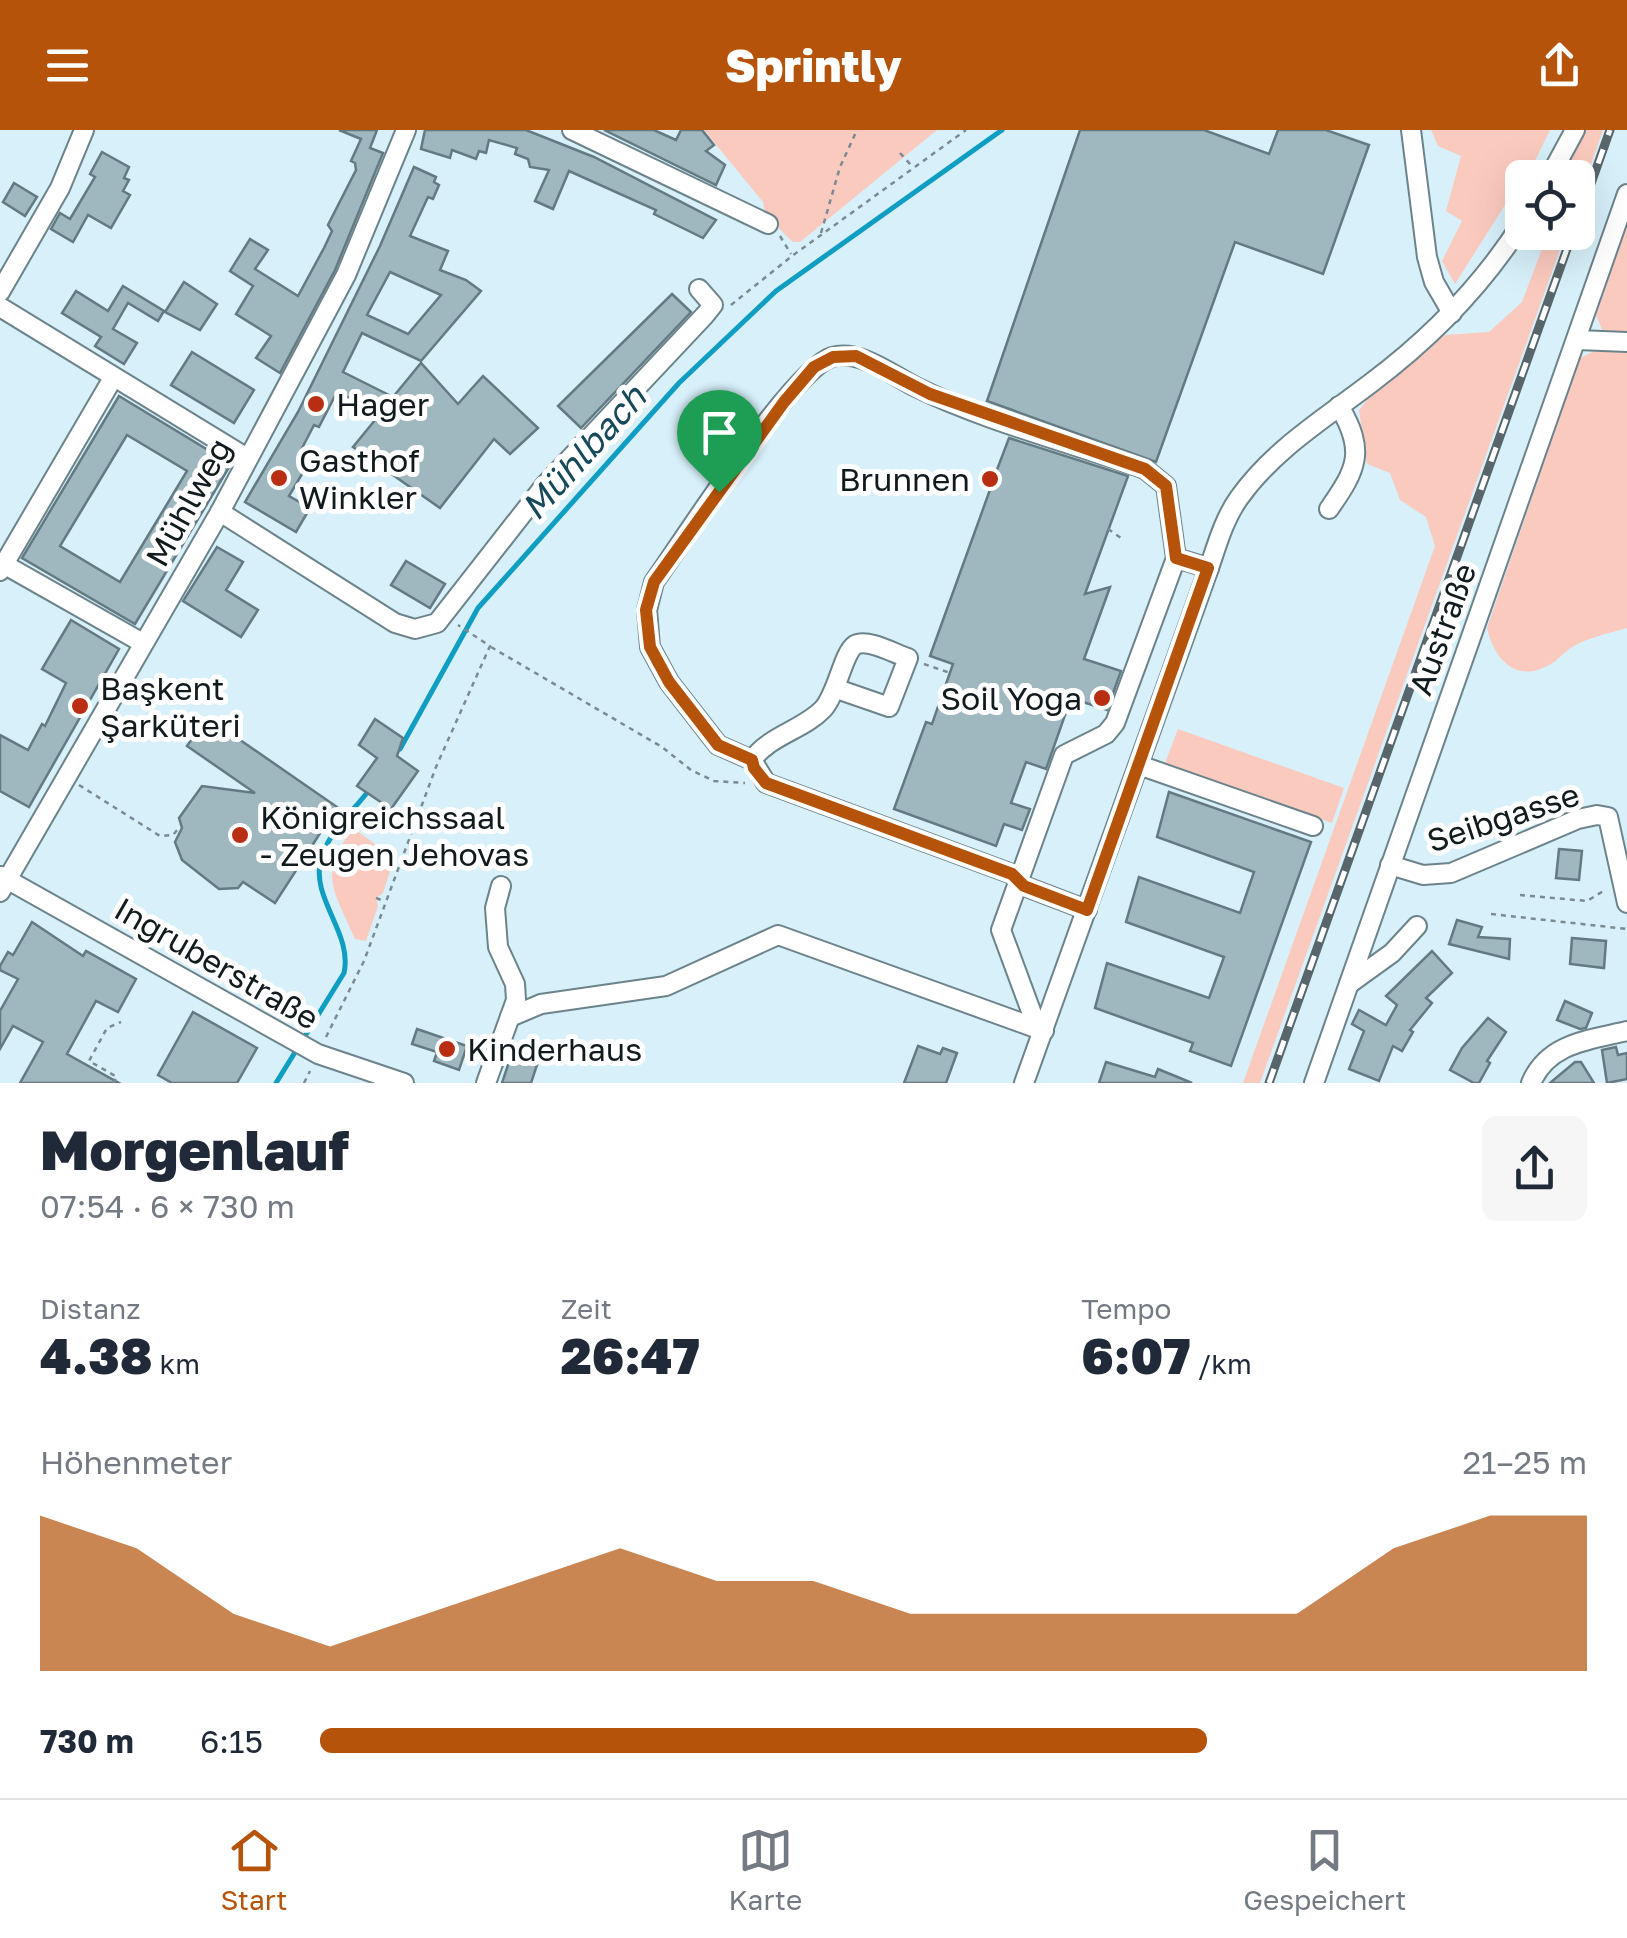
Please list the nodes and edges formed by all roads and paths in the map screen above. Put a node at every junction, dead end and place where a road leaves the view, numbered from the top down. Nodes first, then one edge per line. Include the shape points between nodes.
1 (84, 130) edge
2 (406, 130) edge
3 (572, 130) edge
4 (857, 130) edge
5 (966, 130) edge
6 (1411, 130) edge
7 (1575, 130) edge
8 (900, 153) dead end
9 (1559, 160) edge
10 (912, 166) junction
11 (1627, 194) edge
12 (768, 224) joint
13 (821, 234) junction
14 (1505, 250) edge
15 (792, 256) junction
16 (698, 289) dead end
17 (0, 292) edge
18 (0, 307) edge
19 (729, 307) dead end
20 (1452, 313) junction
21 (1578, 340) junction
22 (1627, 342) edge
23 (113, 378) junction
24 (1339, 406) junction
25 (247, 458) junction
26 (1329, 509) dead end
27 (220, 512) junction
28 (1108, 529) dead end
29 (1121, 538) dead end
30 (1176, 558) junction
31 (2, 565) edge
32 (1208, 568) junction
33 (444, 617) junction
34 (141, 642) junction
35 (488, 645) junction
36 (908, 658) junction
37 (950, 673) dead end
38 (836, 690) junction
39 (752, 760) junction
40 (1139, 764) junction
41 (65, 777) junction
42 (766, 783) junction
43 (1618, 815) edge
44 (1313, 826) dead end
45 (178, 829) dead end
46 (1390, 865) junction
47 (1625, 878) edge
48 (1018, 880) junction
49 (3, 882) edge
50 (500, 886) dead end
51 (1520, 894) dead end
52 (376, 898) dead end
53 (385, 902) junction
54 (1627, 902) edge
55 (1087, 910) junction
56 (1492, 914) dead end
57 (1417, 926) dead end
58 (1627, 930) edge
59 (1348, 984) junction
60 (510, 1017) junction
61 (120, 1022) dead end
62 (1041, 1031) junction
63 (1627, 1031) edge
64 (315, 1052) junction
65 (114, 1083) edge
66 (304, 1083) edge
67 (404, 1083) edge
68 (486, 1083) edge
69 (1024, 1083) edge
70 (1314, 1083) edge
71 (1531, 1083) edge

1 - 17 street via 60,188
2 - 25 street, Mühlweg via 346,275
3 - 12 street
4 - 13 path
5 - 10 path
6 - 20 street via 1427,257
7 - 9 street
8 - 10 path
10 - 13 path
11 - 21 street, Austraße
12 - 15 path
13 - 15 path
14 - 20 street
15 - 19 path
16 - 33 street via 712,304 705,315 545,485
18 - 23 street
20 - 24 street
21 - 22 street
21 - 46 street, Austraße
23 - 25 street
23 - 31 street
24 - 26 street via 1356,446 1354,473
24 - 32 street via 1292,440 1237,500
25 - 27 street, Mühlweg
27 - 33 street via 395,624 425,628
27 - 34 street, Mühlweg
28 - 29 path
30 - 32 street
30 - 39 street via 1166,486 1145,469 930,394 856,356 833,357 814,367 784,402 654,582 646,610 650,647 702,728 718,745
30 - 48 street via 1115,723 1064,755
31 - 34 street
32 - 40 street
33 - 35 path
34 - 41 street, Mühlweg
35 - 42 path via 702,776
35 - 53 path
36 - 37 path
36 - 38 street via 857,644
36 - 38 street via 889,707
38 - 39 street via 822,710
39 - 42 street
40 - 44 street
40 - 55 street
41 - 45 path via 160,836
41 - 49 street, Mühlweg
42 - 48 street
43 - 46 street, Seibgasse via 1578,819 1451,873 1423,875
43 - 47 street, Seibgasse
46 - 59 street, Austraße
47 - 51 path via 1588,900
47 - 54 street, Seibgasse
48 - 55 street
48 - 62 street via 1001,930
49 - 64 street, Ingruberstraße
50 - 60 street via 498,947 515,984
52 - 53 path
53 - 64 path via 364,961
55 - 62 street
56 - 58 path
57 - 59 street
59 - 70 street, Austraße
60 - 62 street via 541,1004 666,986 778,935
60 - 68 street
61 - 65 path via 107,1028 89,1062 117,1077
62 - 69 street
63 - 71 street via 1568,1045 1544,1062
64 - 66 path
64 - 67 street, Ingruberstraße

